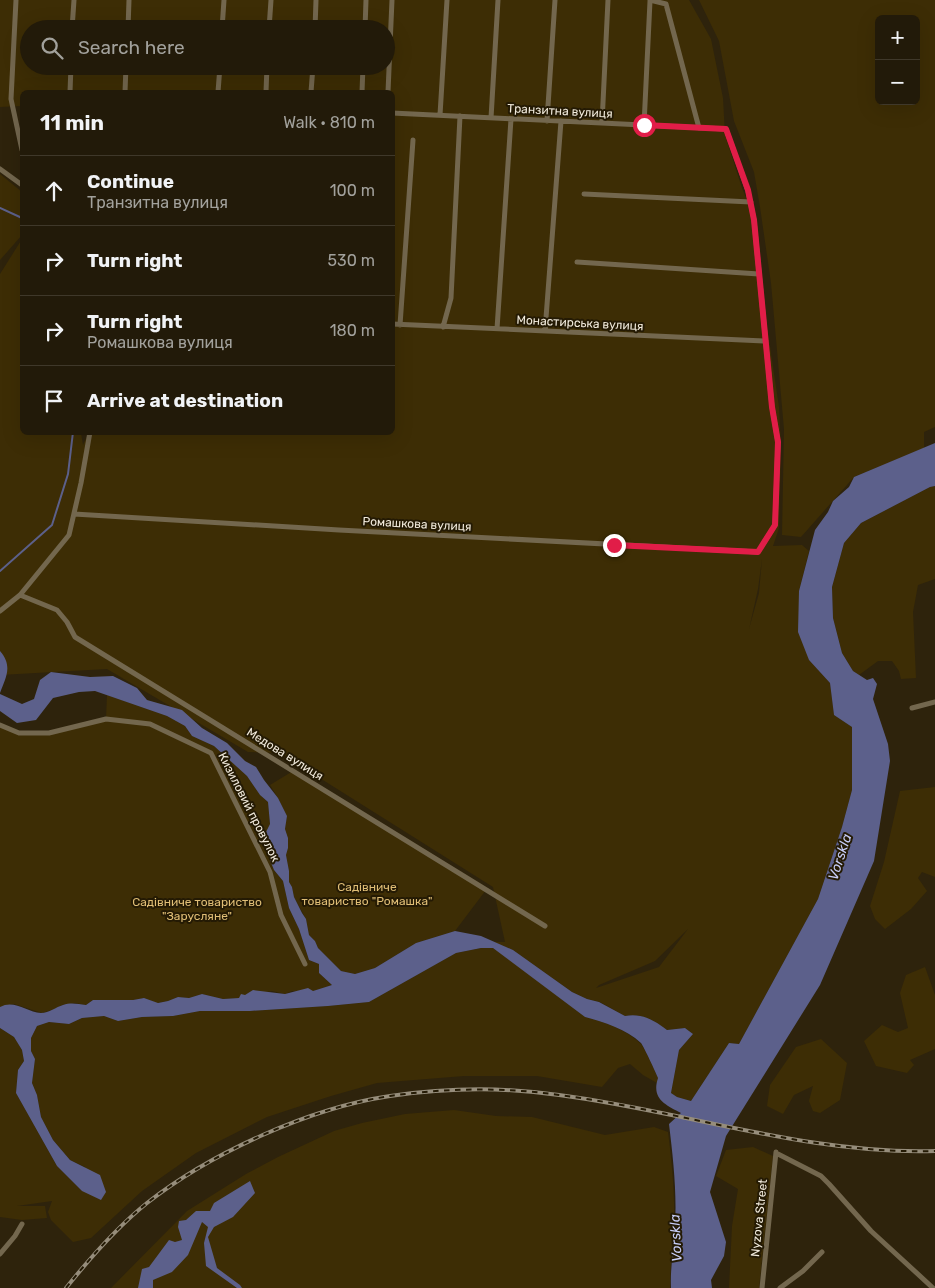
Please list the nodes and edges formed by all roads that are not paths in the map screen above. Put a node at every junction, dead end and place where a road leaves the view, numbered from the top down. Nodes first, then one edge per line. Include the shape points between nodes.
1 (16, 0) edge
2 (74, 0) edge
3 (129, 0) edge
4 (224, 0) edge
5 (271, 0) edge
6 (316, 0) edge
7 (366, 0) edge
8 (392, 0) edge
9 (448, 0) edge
10 (498, 0) edge
11 (555, 0) edge
12 (608, 0) edge
13 (650, 0) edge
14 (73, 20) edge
15 (128, 20) edge
16 (223, 20) edge
17 (270, 20) edge
18 (315, 20) edge
19 (365, 20) edge
20 (391, 20) edge
21 (71, 75) edge
22 (126, 75) edge
23 (219, 75) edge
24 (267, 75) edge
25 (312, 75) edge
26 (363, 75) edge
27 (389, 75) edge
28 (70, 90) edge
29 (125, 90) edge
30 (218, 90) edge
31 (266, 90) edge
32 (311, 90) edge
33 (362, 90) edge
34 (388, 90) edge
35 (395, 113) edge
36 (440, 115) junction
37 (460, 116) junction
38 (491, 118) junction
39 (511, 119) junction
40 (547, 121) junction
41 (561, 121) junction
42 (602, 123) junction
43 (644, 125) junction
44 (699, 128) junction
45 (20, 140) edge
46 (413, 140) dead end
47 (0, 169) edge
48 (20, 184) edge
49 (584, 194) dead end
50 (751, 202) junction
51 (577, 262) dead end
52 (759, 274) junction
53 (395, 324) edge
54 (400, 325) junction
55 (444, 327) junction
56 (497, 329) junction
57 (545, 331) junction
58 (766, 341) junction
59 (89, 435) edge
60 (74, 514) junction
61 (20, 595) junction
62 (0, 611) edge
63 (935, 702) edge
64 (912, 708) dead end
65 (0, 725) edge
66 (545, 926) dead end
67 (305, 964) dead end
68 (22, 1224) dead end
69 (822, 1252) dead end
70 (0, 1254) edge
71 (933, 1287) edge
72 (762, 1288) edge
73 (780, 1288) edge

1 - 45 street via 12,99
2 - 14 street
3 - 15 street
4 - 16 street
5 - 17 street
6 - 18 street
7 - 19 street
8 - 20 street
9 - 36 street
10 - 38 street
11 - 40 street
12 - 42 street
13 - 43 street
13 - 44 street via 666,4
21 - 28 street
22 - 29 street
23 - 30 street
24 - 31 street
25 - 32 street
26 - 33 street
27 - 34 street
35 - 36 street, Транзитна вулиця
36 - 37 street, Транзитна вулиця
37 - 38 street, Транзитна вулиця
37 - 55 street via 451,298
38 - 39 street, Транзитна вулиця
39 - 40 street, Транзитна вулиця
39 - 56 street
40 - 41 street, Транзитна вулиця
41 - 42 street, Транзитна вулиця
41 - 57 street
42 - 43 street, Транзитна вулиця
43 - 44 street, Транзитна вулиця
44 - 50 street, Транзитна вулиця via 726,129
46 - 54 street
47 - 48 street
49 - 50 street
50 - 52 street
51 - 52 street
52 - 58 street
53 - 54 street, Монастирська вулиця
54 - 55 street, Монастирська вулиця
55 - 56 street, Монастирська вулиця
56 - 57 street, Монастирська вулиця
57 - 58 street, Монастирська вулиця
58 - 60 street, Ромашкова вулиця via 778,442 775,525 758,552
59 - 60 street
60 - 61 street via 69,535
61 - 62 street
61 - 66 street, Медова вулиця via 57,610 75,637
63 - 64 street
65 - 67 street, Кизиловий провулок via 18,733 50,733 106,719 150,724 211,753 270,872 281,915
68 - 70 street
69 - 73 street
71 - 72 street, Nyzova Street via 871,1232 821,1176 776,1152

